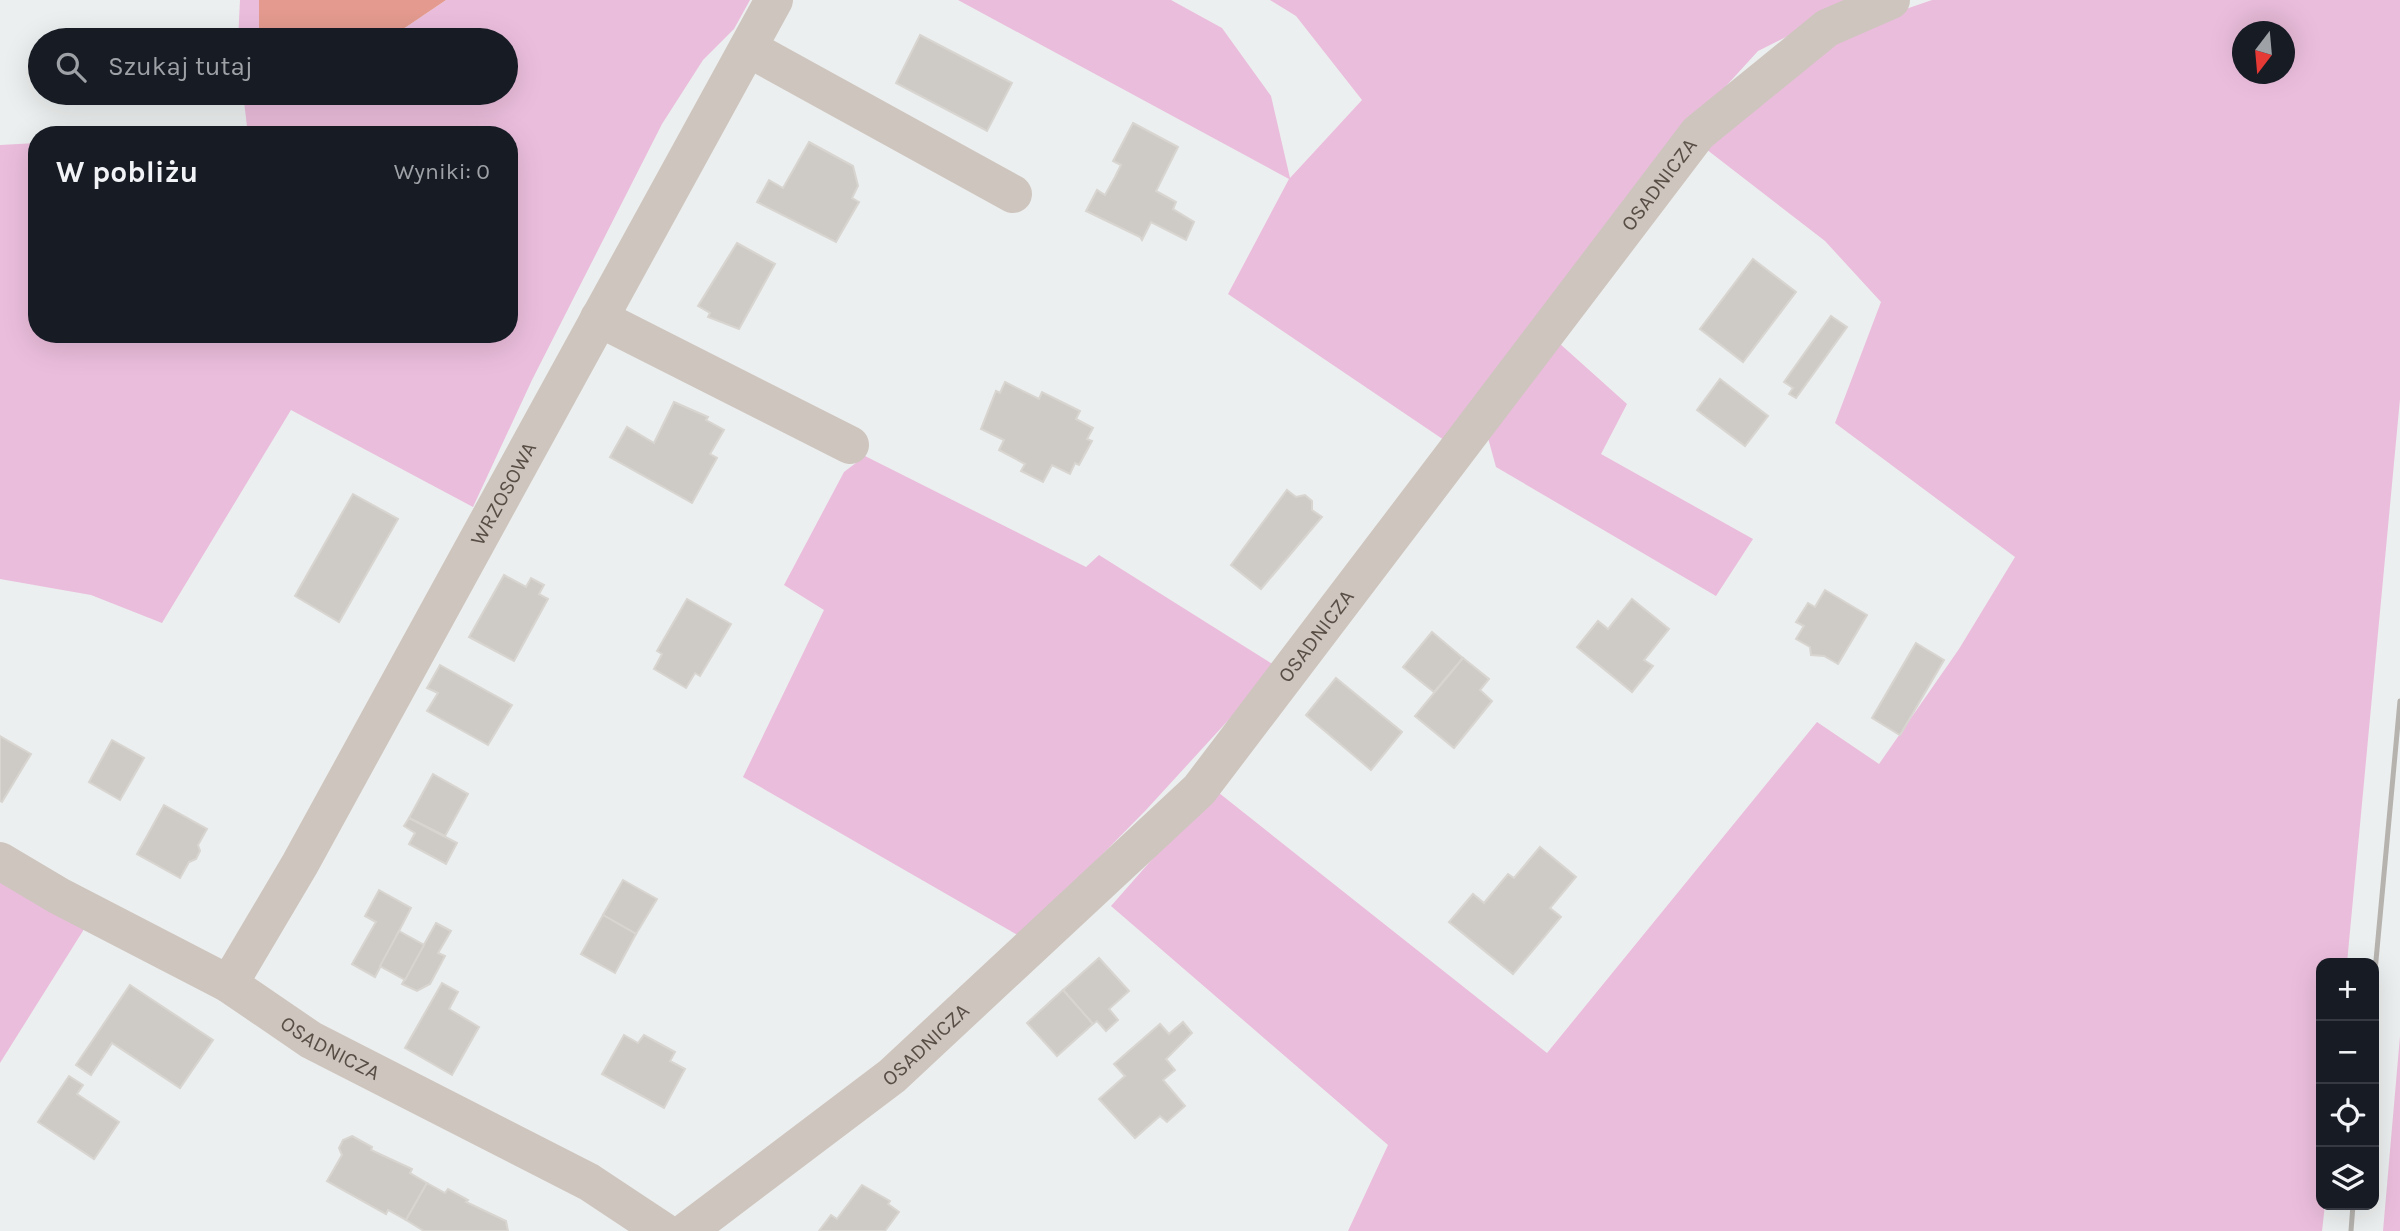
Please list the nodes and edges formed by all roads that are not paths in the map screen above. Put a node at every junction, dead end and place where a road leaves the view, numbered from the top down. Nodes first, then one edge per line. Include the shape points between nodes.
1 (774, 0) edge
2 (1891, 0) edge
3 (748, 48) junction
4 (1013, 194) dead end
5 (599, 318) junction
6 (850, 445) dead end
7 (0, 861) edge
8 (229, 984) junction
9 (663, 1231) edge
10 (687, 1231) edge

1 - 3 street, WRZOSOWA
2 - 10 street, OSADNICZA via 1827,28 1698,134 1199,790 892,1076
3 - 4 street
3 - 5 street, WRZOSOWA
5 - 6 street
5 - 8 street, WRZOSOWA via 300,864
7 - 8 street, OSADNICZA
8 - 9 street, OSADNICZA via 311,1040 589,1182

